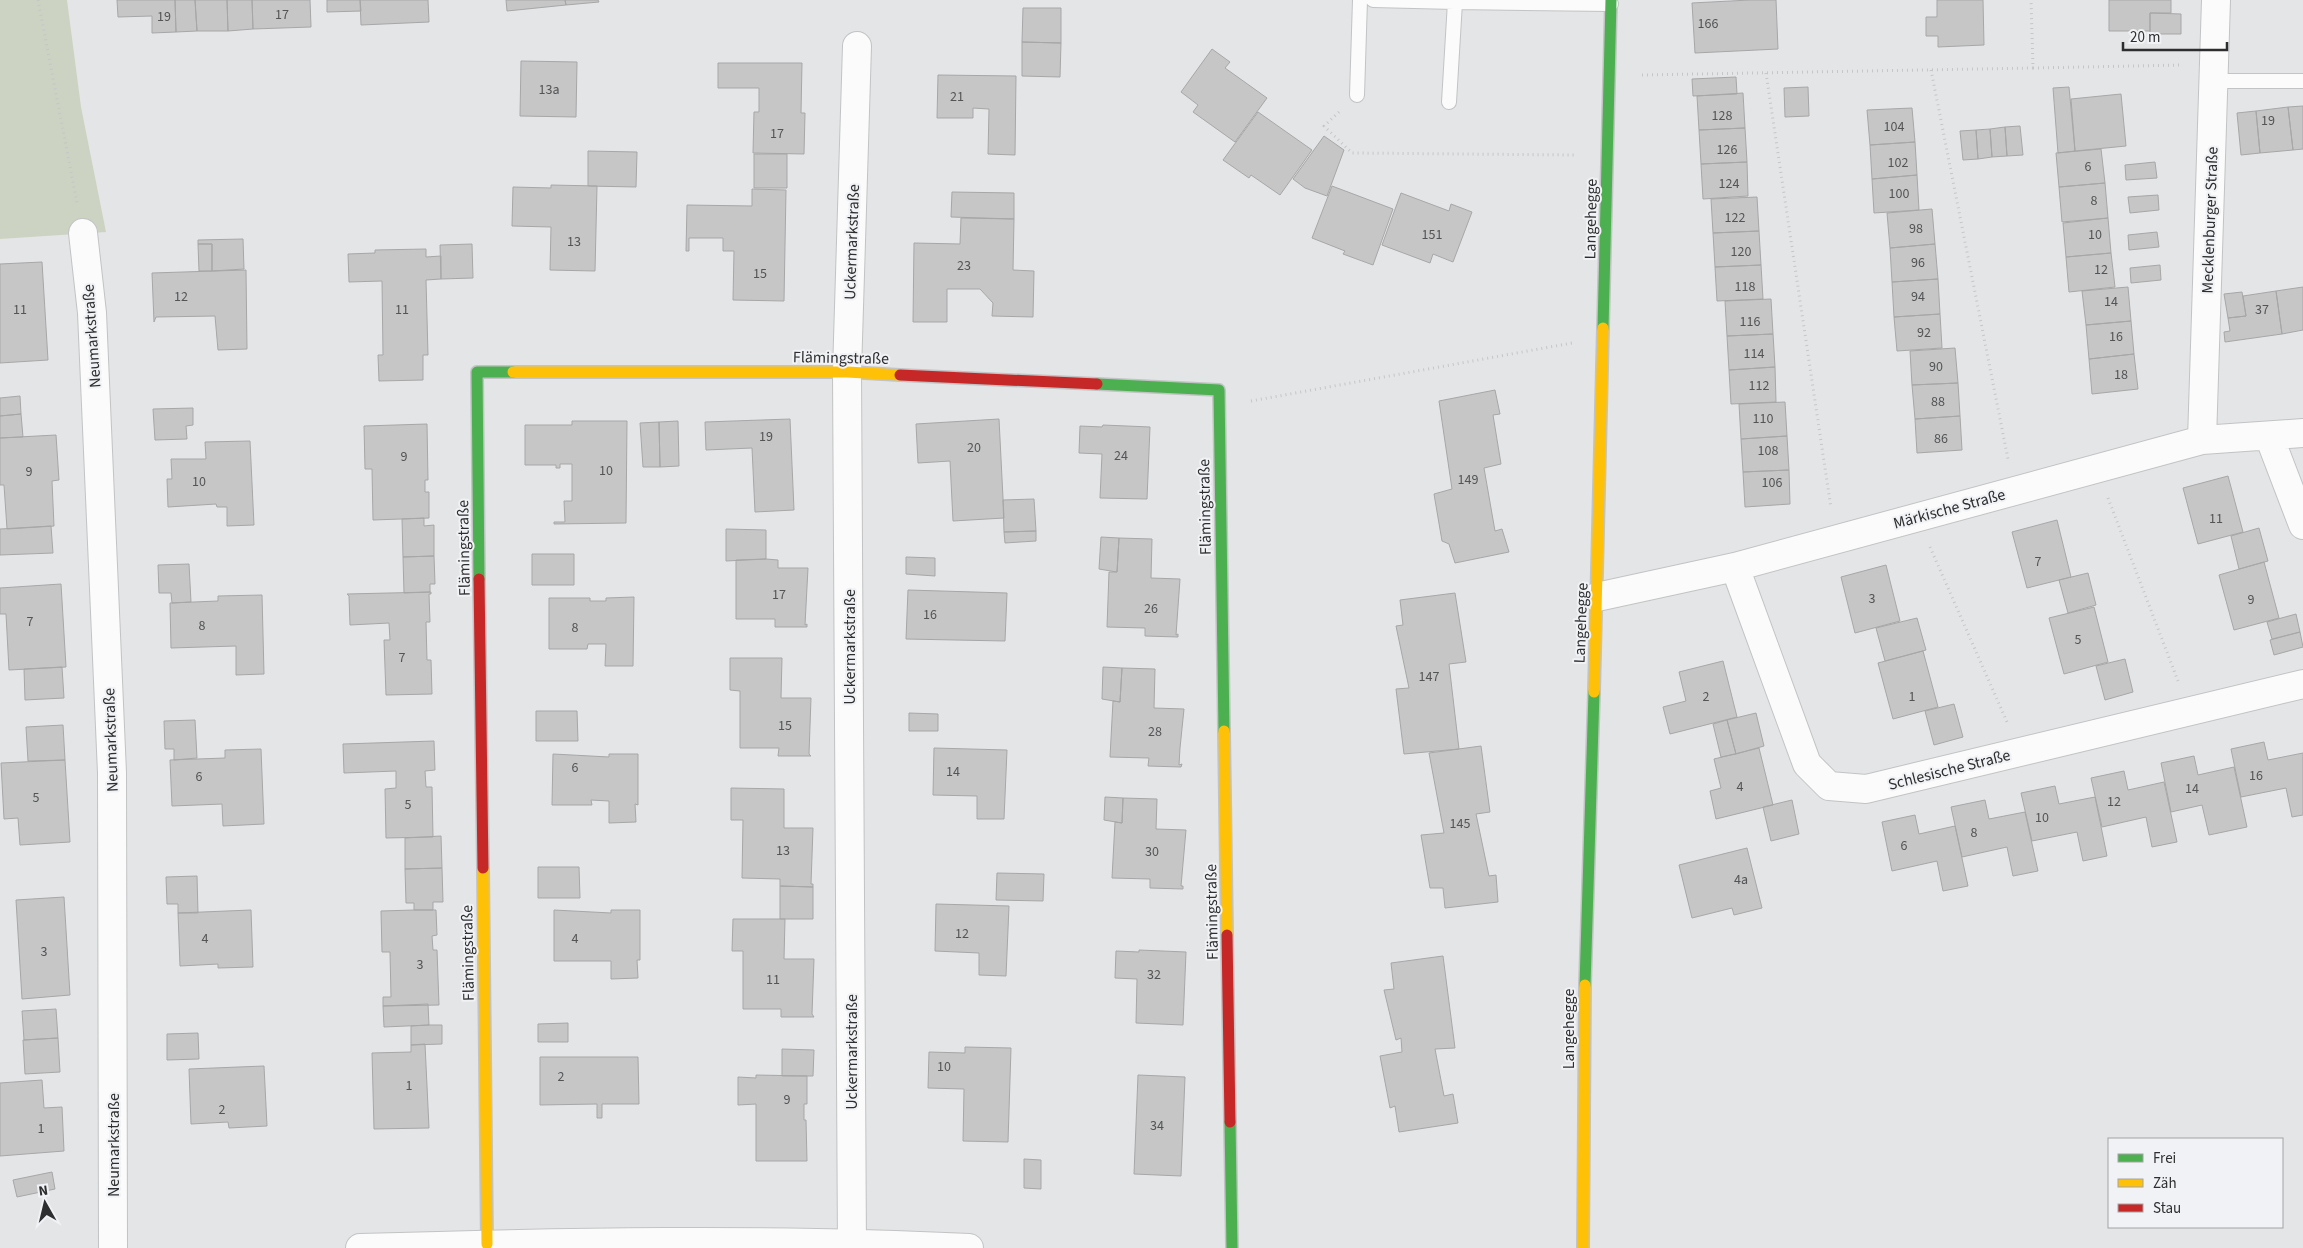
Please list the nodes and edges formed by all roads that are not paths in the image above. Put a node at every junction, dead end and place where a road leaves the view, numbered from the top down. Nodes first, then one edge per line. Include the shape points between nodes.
1 (1360, 0) edge
2 (1373, 0) edge
3 (2216, 0) edge
4 (1455, 1) edge
5 (1611, 2) edge
6 (857, 46) dead end
7 (2213, 73) junction
8 (2303, 81) edge
9 (1357, 95) dead end
10 (1449, 102) dead end
11 (83, 233) road end
12 (847, 372) junction
13 (2303, 433) edge
14 (2269, 436) junction
15 (2202, 440) junction
16 (2303, 525) edge
17 (1735, 567) junction
18 (1597, 596) junction
19 (2303, 684) edge
20 (487, 1244) junction
21 (852, 1245) edge
22 (113, 1248) edge
23 (360, 1248) edge
24 (969, 1248) edge
25 (1232, 1248) edge
26 (1583, 1248) edge

1 - 9 lane
2 - 4 lane
3 - 7 street, Mecklenburger Straße
4 - 5 lane
4 - 10 lane
5 - 18 street, Langehegge
6 - 12 street, Uckermarkstraße
7 - 8 lane
7 - 15 street, Mecklenburger Straße
11 - 22 street, Neumarkstraße via 92,313 112,773
12 - 20 street, Flämingstraße via 477,372
12 - 21 street, Uckermarkstraße
12 - 25 street, Flämingstraße via 1218,390
13 - 14 street, Märkische Straße
14 - 15 street, Märkische Straße
14 - 16 street
15 - 17 street, Märkische Straße
17 - 18 street, Märkische Straße
17 - 19 street, Schlesische Straße via 1806,764 1829,786 1866,789
18 - 26 street, Langehegge via 1585,936
20 - 21 street
20 - 23 street
21 - 24 street

